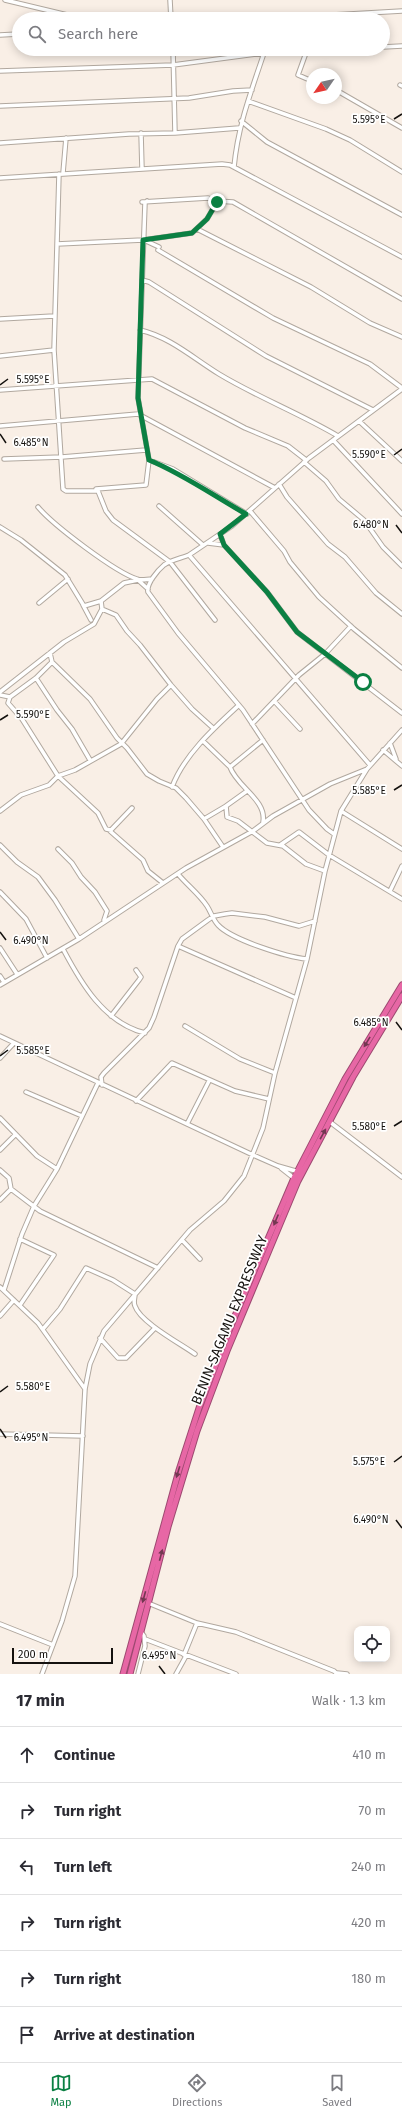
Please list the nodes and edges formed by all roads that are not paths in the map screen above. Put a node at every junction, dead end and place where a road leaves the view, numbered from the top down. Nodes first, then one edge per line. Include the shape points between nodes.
1 (5, 0) edge
2 (170, 0) edge
3 (402, 11) edge
4 (55, 12) edge
5 (171, 12) edge
6 (384, 12) edge
7 (12, 34) edge
8 (0, 35) edge
9 (402, 46) edge
10 (390, 47) edge
11 (173, 56) edge
12 (241, 56) edge
13 (263, 56) edge
14 (305, 56) edge
15 (173, 65) junction
16 (0, 71) edge
17 (306, 78) edge
18 (252, 90) junction
19 (342, 93) edge
20 (173, 98) junction
21 (248, 101) junction
22 (0, 106) edge
23 (241, 122) junction
24 (239, 128) junction
25 (402, 128) edge
26 (141, 133) junction
27 (175, 133) junction
28 (66, 138) junction
29 (0, 143) edge
30 (234, 167) junction
31 (142, 169) junction
32 (402, 172) edge
33 (61, 174) junction
34 (0, 178) edge
35 (216, 201) junction
36 (402, 215) edge
37 (197, 230) junction
38 (143, 240) junction
39 (57, 244) junction
40 (402, 258) edge
41 (142, 280) junction
42 (402, 299) edge
43 (54, 316) junction
44 (0, 319) edge
45 (140, 330) junction
46 (402, 337) edge
47 (54, 350) junction
48 (0, 356) edge
49 (140, 379) junction
50 (56, 387) junction
51 (402, 389) edge
52 (0, 390) edge
53 (373, 410) junction
54 (141, 415) junction
55 (359, 421) junction
56 (59, 422) junction
57 (0, 426) edge
58 (338, 436) junction
59 (333, 440) junction
60 (146, 450) junction
61 (62, 457) junction
62 (4, 459) dead end
63 (149, 460) junction
64 (305, 461) junction
65 (402, 461) edge
66 (280, 484) junction
67 (275, 488) junction
68 (96, 489) junction
69 (58, 490) dead end
70 (66, 491) junction
71 (159, 506) dead end
72 (38, 507) dead end
73 (248, 512) junction
74 (402, 514) edge
75 (0, 527) edge
76 (220, 534) junction
77 (204, 544) junction
78 (224, 545) junction
79 (189, 555) junction
80 (170, 562) junction
81 (402, 566) edge
82 (68, 579) junction
83 (152, 579) junction
84 (138, 580) junction
85 (148, 589) junction
86 (101, 600) junction
87 (39, 603) dead end
88 (83, 605) junction
89 (102, 608) junction
90 (401, 612) edge
91 (91, 620) dead end
92 (215, 620) dead end
93 (350, 626) junction
94 (50, 653) junction
95 (325, 654) junction
96 (52, 662) junction
97 (402, 668) edge
98 (36, 678) junction
99 (295, 678) junction
100 (171, 685) junction
101 (0, 692) edge
102 (0, 695) edge
103 (10, 697) junction
104 (275, 702) junction
105 (239, 705) junction
106 (402, 713) edge
107 (252, 724) junction
108 (213, 728) junction
109 (300, 729) dead end
110 (402, 730) edge
111 (263, 740) junction
112 (203, 741) junction
113 (390, 743) junction
114 (121, 744) junction
115 (383, 750) junction
116 (90, 760) junction
117 (397, 760) junction
118 (370, 765) junction
119 (402, 766) edge
120 (230, 767) junction
121 (367, 769) junction
122 (58, 776) junction
123 (172, 787) junction
124 (246, 791) junction
125 (303, 799) junction
126 (226, 806) junction
127 (132, 808) dead end
128 (0, 810) edge
129 (341, 811) junction
130 (204, 818) junction
131 (263, 822) junction
132 (110, 831) junction
133 (253, 831) junction
134 (334, 834) junction
135 (0, 845) edge
136 (223, 846) junction
137 (279, 846) junction
138 (58, 849) dead end
139 (402, 849) edge
140 (329, 855) junction
141 (402, 866) edge
142 (325, 871) junction
143 (178, 874) junction
144 (163, 883) junction
145 (390, 891) junction
146 (0, 892) edge
147 (402, 899) edge
148 (214, 916) junction
149 (104, 921) junction
150 (315, 921) junction
151 (79, 939) junction
152 (178, 946) junction
153 (0, 948) edge
154 (63, 949) junction
155 (47, 958) junction
156 (307, 959) junction
157 (136, 970) dead end
158 (18, 974) junction
159 (0, 976) edge
160 (4, 982) junction
161 (0, 985) edge
162 (402, 985) edge
163 (402, 996) edge
164 (296, 998) junction
165 (111, 1016) junction
166 (184, 1026) dead end
167 (144, 1033) junction
168 (0, 1036) edge
169 (14, 1043) junction
170 (0, 1058) edge
171 (275, 1073) junction
172 (209, 1081) junction
173 (100, 1084) junction
174 (26, 1092) dead end
175 (269, 1099) junction
176 (136, 1101) junction
177 (82, 1116) junction
178 (0, 1118) edge
179 (330, 1122) junction
180 (187, 1124) junction
181 (16, 1135) junction
182 (0, 1150) edge
183 (253, 1155) junction
184 (278, 1166) junction
185 (57, 1169) junction
186 (0, 1170) edge
187 (300, 1172) junction
188 (402, 1177) edge
189 (296, 1179) junction
190 (11, 1189) junction
191 (0, 1200) edge
192 (34, 1206) junction
193 (20, 1239) junction
194 (182, 1240) junction
195 (200, 1259) dead end
196 (158, 1268) junction
197 (0, 1287) edge
198 (4, 1290) junction
199 (135, 1294) junction
200 (14, 1300) junction
201 (20, 1305) junction
202 (0, 1316) edge
203 (155, 1328) junction
204 (43, 1329) junction
205 (100, 1338) junction
206 (195, 1354) dead end
207 (85, 1389) junction
208 (0, 1434) edge
209 (83, 1436) junction
210 (148, 1603) junction
211 (198, 1623) junction
212 (0, 1624) edge
213 (141, 1632) junction
214 (145, 1639) junction
215 (53, 1645) junction
216 (185, 1656) junction
217 (42, 1674) edge
218 (124, 1674) edge
219 (130, 1674) edge
220 (138, 1674) edge
221 (176, 1674) edge
222 (236, 1674) edge
223 (336, 1674) edge
224 (348, 1674) edge

1 - 4 street
2 - 5 street
3 - 6 street
7 - 8 street
9 - 10 street
11 - 15 street
12 - 15 street
13 - 18 street
14 - 17 street via 298,75
15 - 16 street
15 - 20 street
18 - 20 street
18 - 21 street
19 - 25 street
20 - 22 street
20 - 27 street
21 - 23 street
21 - 32 street via 350,140
23 - 24 street
23 - 36 street via 267,142
24 - 27 street
24 - 30 street
26 - 27 street
26 - 28 street
26 - 31 street
28 - 29 street
28 - 33 street
30 - 31 street via 222,164
30 - 40 street
31 - 33 street
33 - 34 street
33 - 39 street
35 - 37 street via 207,219
35 - 38 street via 208,198 145,202
35 - 42 street via 233,202
37 - 38 street via 192,233
37 - 46 street via 311,287 370,323
38 - 39 street
38 - 41 street
38 - 51 street via 279,322 370,364
39 - 43 street
41 - 45 street
41 - 53 street via 266,356
43 - 44 street
43 - 47 street
45 - 49 street
45 - 58 street via 169,341 220,375 304,416
47 - 48 street
47 - 50 street
49 - 50 street
49 - 54 street via 138,398
49 - 64 street via 152,379 245,428 288,446
50 - 52 street
50 - 56 street
51 - 53 street
53 - 55 street
54 - 56 street
54 - 60 street
54 - 67 street
55 - 58 street
55 - 65 street
56 - 57 street
56 - 61 street
58 - 59 street
59 - 64 street
59 - 74 street
60 - 61 street
60 - 63 street
61 - 62 street
61 - 70 street via 62,484
63 - 68 street via 146,485
63 - 73 street via 173,469 204,490
64 - 66 street
64 - 81 street via 326,481 339,499 364,520
66 - 67 street
66 - 90 street via 287,497 328,544 345,557 376,592
67 - 73 street
68 - 70 street
68 - 80 street via 113,520
69 - 70 street
71 - 77 street
72 - 84 street via 58,526 125,574
73 - 76 street
73 - 93 street via 284,550 290,562 319,597
75 - 82 street via 21,540
76 - 77 street
76 - 78 street
77 - 78 street
77 - 79 street
78 - 95 street via 267,592 297,632
79 - 80 street
79 - 99 street
80 - 83 street
80 - 92 street
82 - 87 street
82 - 88 street
83 - 84 street
83 - 85 street
84 - 85 street
84 - 86 street via 124,583
85 - 105 street via 178,633
86 - 88 street via 88,606
86 - 89 street
88 - 91 street
89 - 94 street via 94,624
89 - 100 street via 116,615
93 - 95 street
93 - 97 street
94 - 96 street
94 - 101 street
95 - 99 street
95 - 106 street
96 - 98 street
96 - 114 street via 90,699
98 - 103 street
98 - 116 street via 72,728
99 - 104 street
99 - 118 street
100 - 108 street
100 - 114 street
102 - 103 street
103 - 122 street via 10,708 22,719
104 - 107 street
104 - 109 street
105 - 107 street
105 - 108 street
107 - 111 street
108 - 112 street
110 - 113 street
111 - 120 street
111 - 125 street
112 - 120 street
112 - 123 street
113 - 115 street
113 - 117 street
114 - 116 street
114 - 123 street via 128,748 147,774
115 - 117 street
115 - 118 street
116 - 122 street via 75,770
117 - 119 street
118 - 121 street
120 - 124 street
121 - 125 street via 330,784
121 - 129 street
122 - 128 street via 49,785 21,796
122 - 132 street via 93,808
123 - 130 street
124 - 126 street
124 - 131 street via 260,806 264,815
125 - 131 street
125 - 134 street via 318,820
126 - 130 street
126 - 133 street via 227,817
127 - 132 street
129 - 134 street
129 - 139 street
130 - 136 street
131 - 133 street
132 - 144 street via 143,860 148,871
133 - 136 street
133 - 137 street via 267,843
134 - 140 street
135 - 151 street via 17,862 38,877
136 - 143 street
137 - 140 street via 299,832
137 - 142 street via 311,867
138 - 149 street via 105,906 107,911
140 - 142 street
140 - 145 street
141 - 145 street
142 - 150 street
143 - 144 street
143 - 148 street
144 - 149 street
145 - 147 street
146 - 155 street via 26,919
148 - 150 street via 232,913 265,917 299,926
148 - 152 street via 182,939
148 - 156 street via 218,925 260,946 290,957
149 - 151 street
150 - 156 street
151 - 154 street
152 - 164 street
152 - 167 street via 154,1017
153 - 158 street
154 - 155 street
154 - 165 street via 75,971 106,1014
155 - 158 street
156 - 164 street
157 - 165 street via 139,980
158 - 160 street
159 - 160 street
160 - 161 street
162 -> 187 highway via 345,1079
163 - 179 highway via 353,1077
164 - 171 street
165 - 167 street
166 - 171 street via 240,1058
167 - 173 street via 104,1073
168 - 169 street
169 - 170 street
169 - 173 street
171 - 175 street
172 - 175 street via 235,1091
172 - 176 street via 172,1063
172 - 180 street
173 - 176 street
173 - 177 street
174 - 177 street
175 - 183 street via 263,1128
176 - 180 street
177 - 185 street
178 - 181 street
187 -> 179 highway
179 - 188 street
180 - 183 street
181 - 182 street
181 - 185 street via 37,1156
183 - 184 street
183 - 194 street via 244,1176 224,1201
184 - 187 street
184 - 189 street
185 - 192 street
186 - 190 street via 8,1178
187 - 189 highway
210 -> 189 highway, BENIN-SAGAMU EXPRESSWAY via 197,1431
189 -> 218 highway via 235,1316 199,1408 161,1531
190 - 191 street
190 - 192 street
192 - 193 street
192 - 196 street
193 - 198 street
193 - 201 street via 54,1255
194 - 195 street
194 - 196 street
196 - 199 street
197 - 198 street
198 - 200 street
199 - 203 street via 135,1308
199 - 204 street via 113,1280 86,1268 60,1309
199 - 205 street
200 - 201 street
200 - 202 street
201 - 204 street
203 - 205 street via 126,1358 118,1358
203 - 206 street
204 - 207 street
205 - 207 street via 90,1364
207 - 209 street
208 - 209 street
209 - 215 street via 75,1576
210 - 211 street
210 - 213 highway, BENIN-SAGAMU EXPRESSWAY
211 - 216 street
211 - 223 street via 236,1632
212 - 215 street
213 - 214 street
213 - 219 highway, BENIN-SAGAMU EXPRESSWAY
214 - 216 street
214 - 220 street via 146,1646
215 - 217 street
216 - 221 street
216 - 222 street
223 - 224 street

